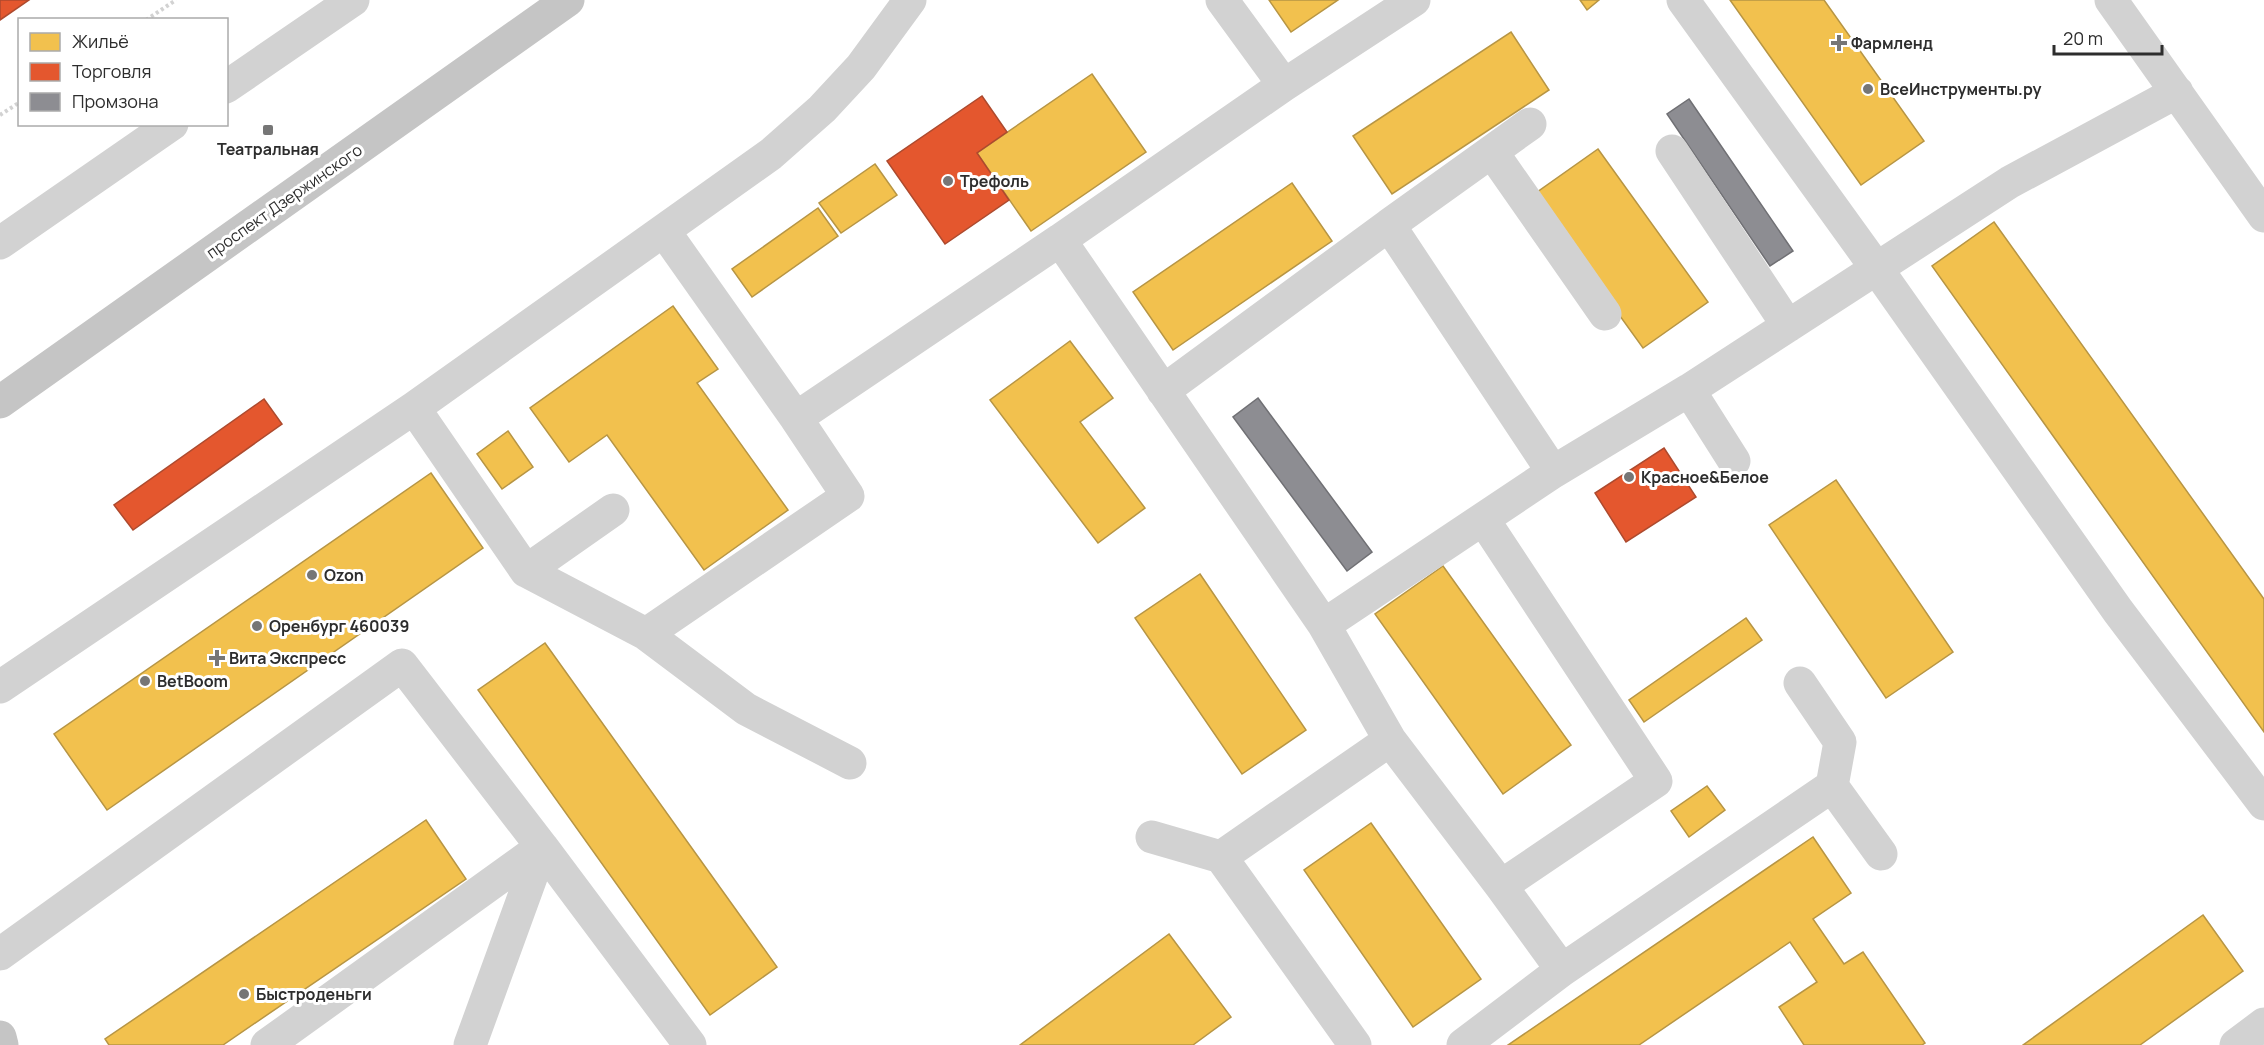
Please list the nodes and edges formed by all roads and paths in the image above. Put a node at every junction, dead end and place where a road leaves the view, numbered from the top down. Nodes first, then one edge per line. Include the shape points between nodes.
1 (176, 0) edge
2 (353, 0) edge
3 (568, 0) edge
4 (910, 0) edge
5 (1222, 0) edge
6 (1414, 0) edge
7 (1683, 0) edge
8 (2111, 0) edge
9 (149, 18) edge
10 (1284, 85) junction
11 (228, 86) edge
12 (2176, 92) junction
13 (18, 103) edge
14 (0, 114) edge
15 (1530, 124) dead end
16 (169, 126) edge
17 (1492, 152) junction
18 (1672, 152) dead end
19 (2264, 216) edge
20 (1389, 225) junction
21 (664, 231) junction
22 (1060, 240) junction
23 (0, 243) edge
24 (1877, 268) junction
25 (1605, 314) dead end
26 (1788, 326) junction
27 (1689, 390) junction
28 (1163, 391) junction
29 (0, 402) edge
30 (414, 408) junction
31 (796, 418) junction
32 (1734, 461) dead end
33 (1553, 472) junction
34 (613, 510) dead end
35 (1483, 519) junction
36 (525, 571) junction
37 (1324, 625) junction
38 (646, 634) junction
39 (1800, 683) dead end
40 (0, 687) edge
41 (1390, 740) junction
42 (850, 763) dead end
43 (1832, 786) junction
44 (2264, 804) edge
45 (1152, 837) dead end
46 (542, 847) junction
47 (1881, 854) dead end
48 (1221, 858) junction
49 (1501, 886) junction
50 (0, 954) edge
51 (1562, 970) junction
52 (2264, 1024) edge
53 (0, 1037) edge
54 (2, 1045) edge
55 (267, 1045) edge
56 (470, 1045) edge
57 (690, 1045) edge
58 (1355, 1045) edge
59 (1463, 1045) edge
60 (2236, 1045) edge

1 - 9 path
2 - 11 street
3 - 29 main road, проспект Дзержинского
4 - 21 street via 861,66 822,109 771,154
5 - 10 street
6 - 10 street
7 - 24 street
8 - 12 street
10 - 22 street
12 - 19 street
12 - 24 street via 2010,182
13 - 14 path
15 - 17 street
16 - 23 street
17 - 20 street
17 - 25 street
18 - 26 street
20 - 28 street
20 - 33 street
21 - 30 street
21 - 31 street
22 - 28 street
22 - 31 street
24 - 26 street
24 - 44 street via 2118,611
26 - 27 street
27 - 32 street
27 - 33 street
28 - 37 street
30 - 36 street
30 - 40 street
31 - 38 street via 848,496
33 - 35 street
34 - 36 street
35 - 37 street
35 - 49 street via 1656,781
36 - 38 street
37 - 41 street
38 - 42 street via 746,709
39 - 43 street via 1840,742
41 - 48 street
41 - 49 street
43 - 47 street
43 - 51 street
45 - 48 street
46 - 50 street via 402,665
46 - 55 street
46 - 56 street
46 - 57 street
48 - 58 street
49 - 51 street
51 - 59 street
52 - 60 street
53 - 54 main road

